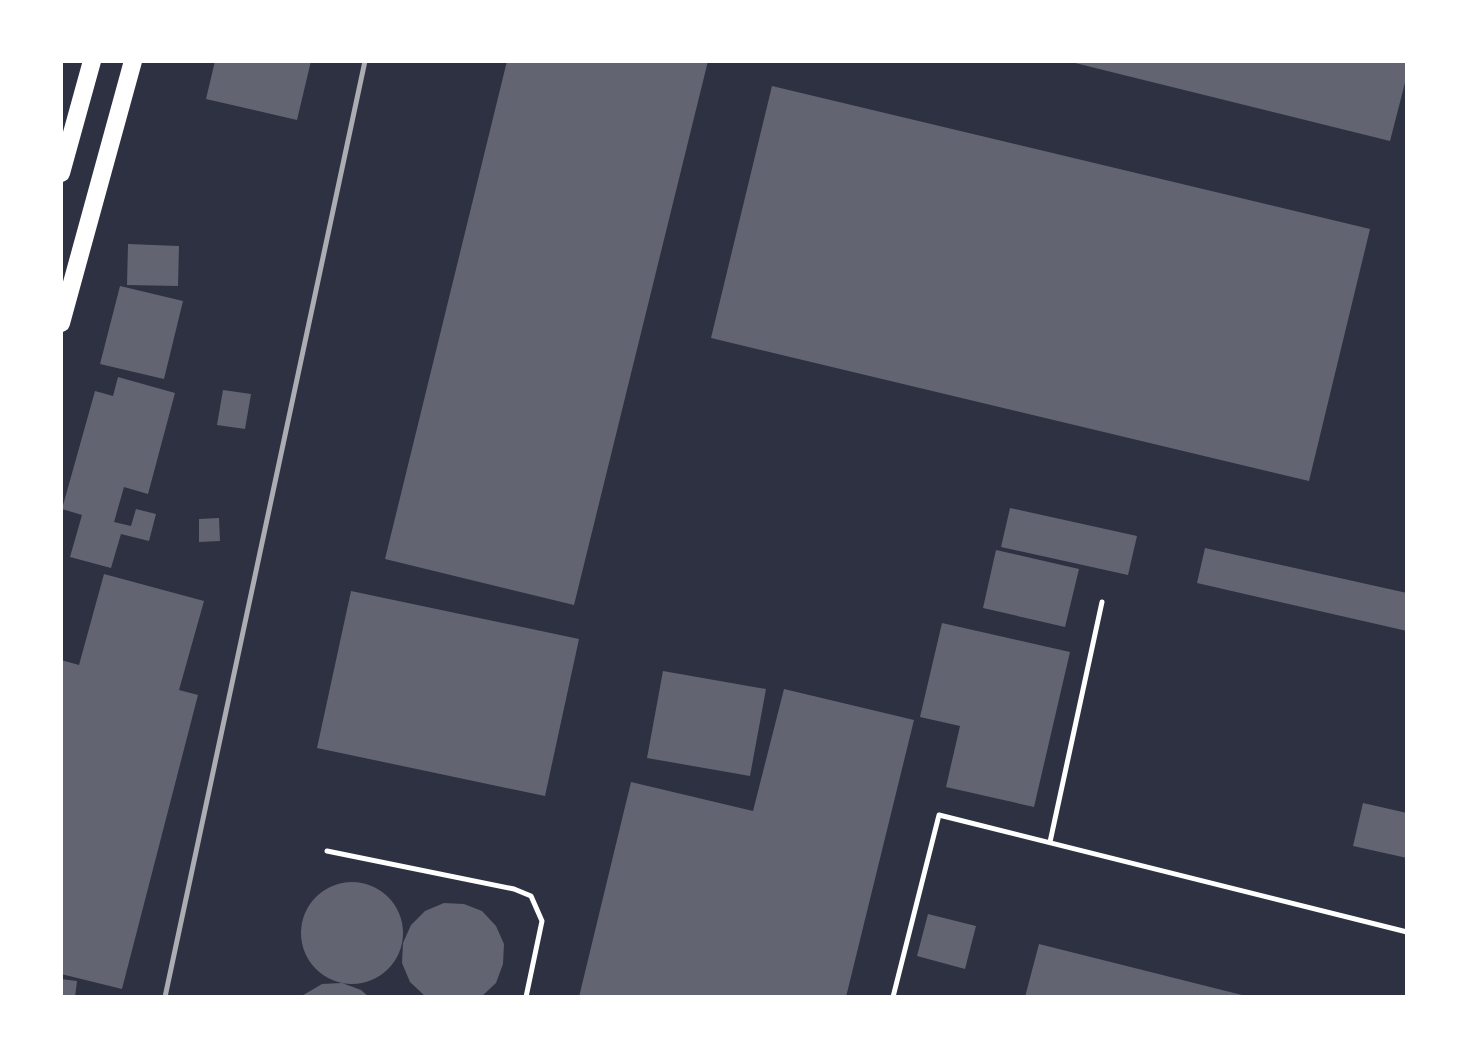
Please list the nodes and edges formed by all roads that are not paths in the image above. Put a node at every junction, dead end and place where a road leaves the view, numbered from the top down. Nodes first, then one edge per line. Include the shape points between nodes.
1 (92, 61) edge
2 (133, 61) edge
3 (61, 173) edge
4 (61, 323) edge
5 (1102, 602) dead end
6 (1050, 842) junction
7 (327, 851) dead end
8 (1407, 932) edge
9 (526, 997) edge
10 (892, 997) edge

1 - 3 main road
2 - 4 main road
5 - 6 lane
6 - 8 lane
6 - 10 lane via 939,815
7 - 9 lane via 531,896 542,921

